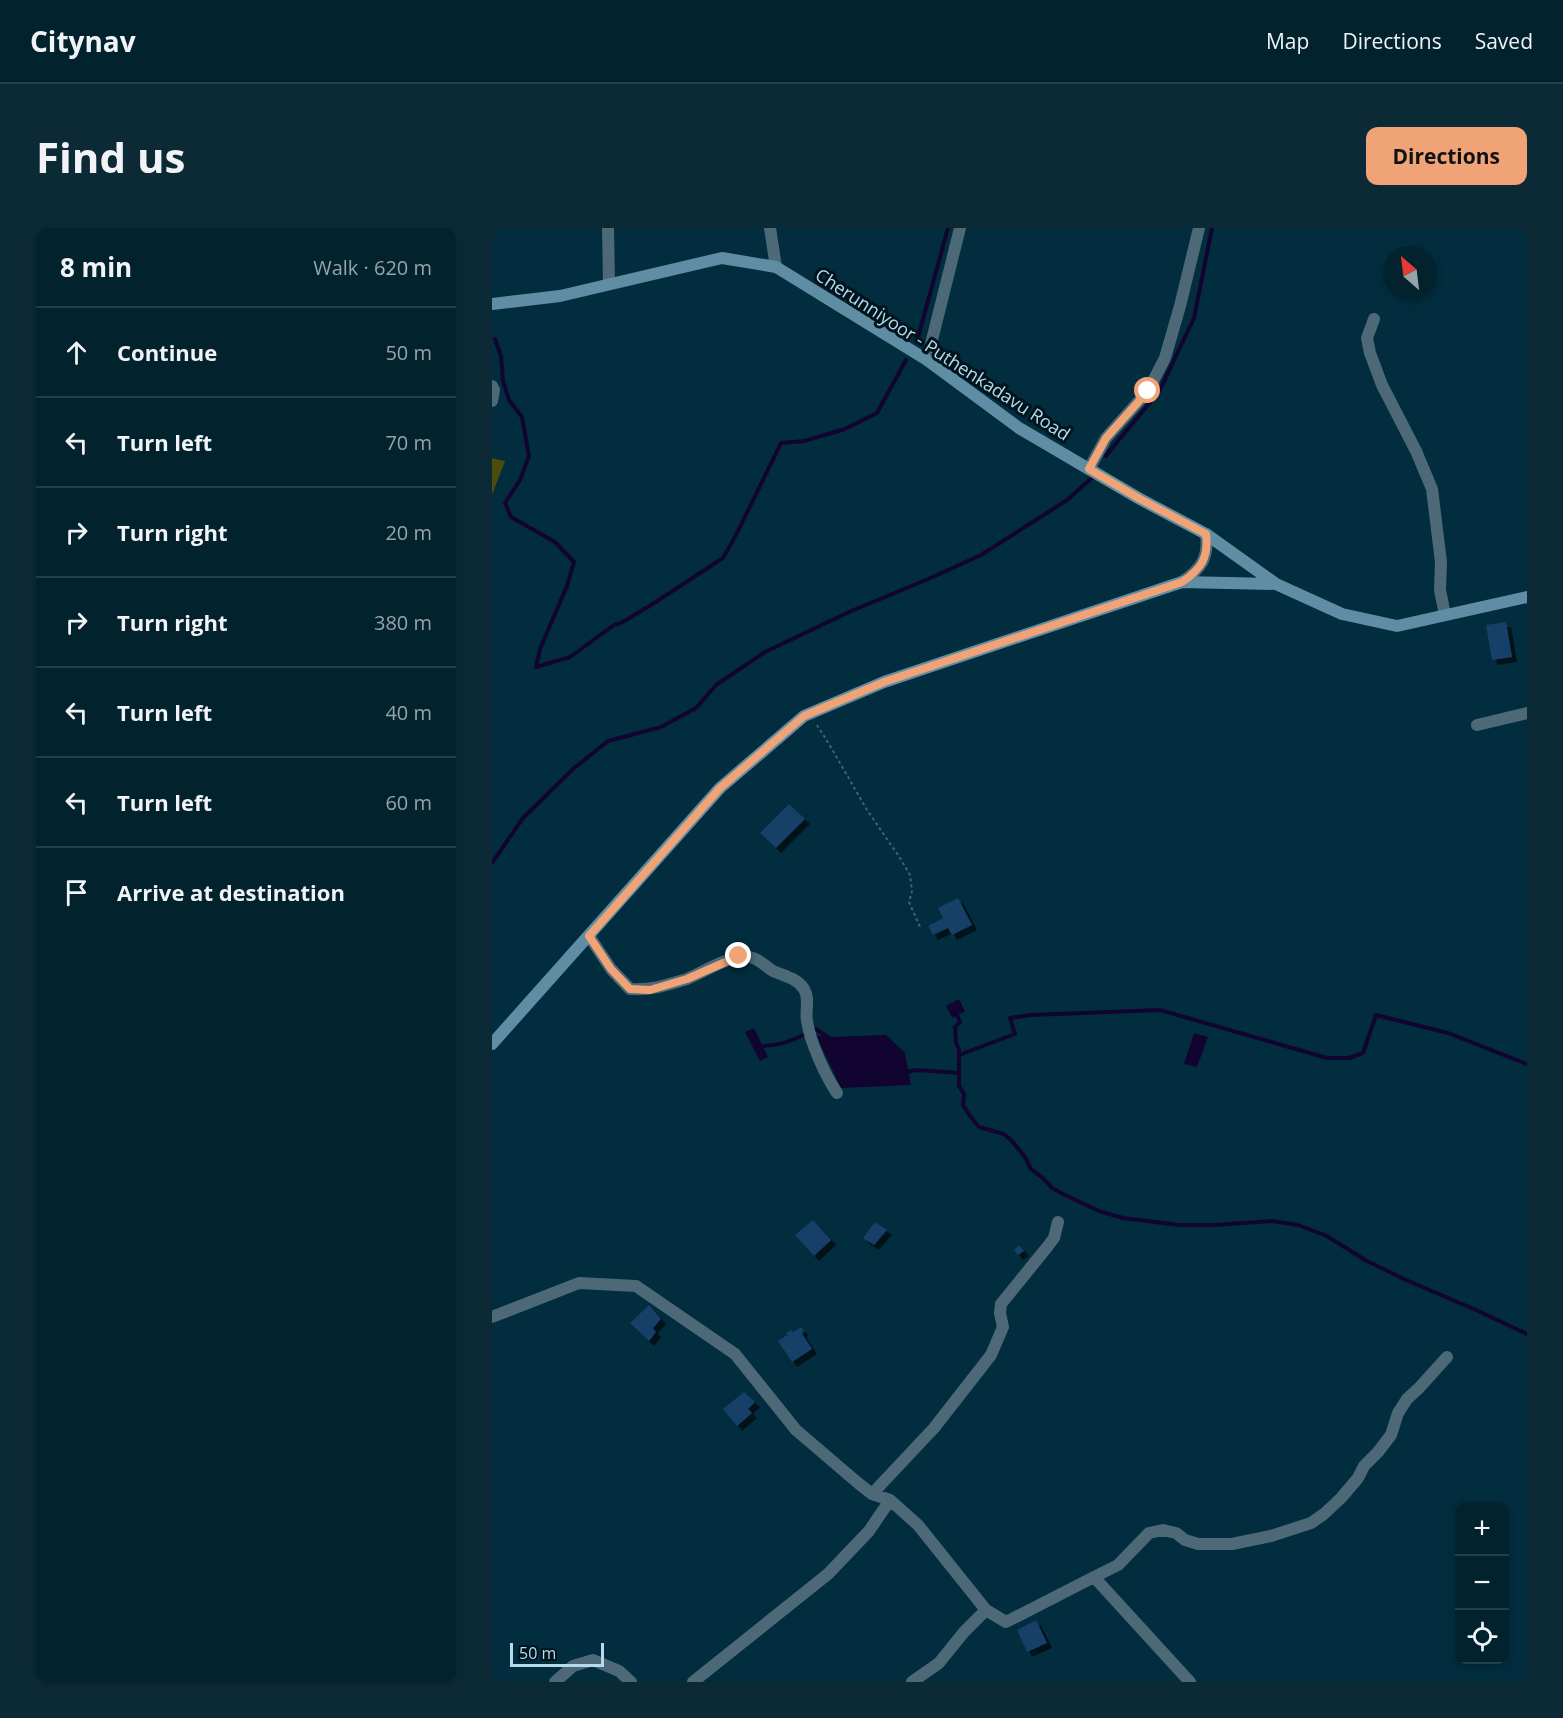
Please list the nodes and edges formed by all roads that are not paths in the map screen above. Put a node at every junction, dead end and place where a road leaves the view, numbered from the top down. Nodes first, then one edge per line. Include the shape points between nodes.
1 (608, 228) edge
2 (770, 228) edge
3 (960, 228) edge
4 (1199, 228) edge
5 (776, 267) junction
6 (609, 284) junction
7 (492, 304) edge
8 (1374, 319) dead end
9 (927, 360) junction
10 (492, 386) edge
11 (492, 401) edge
12 (1089, 469) junction
13 (1206, 534) junction
14 (1182, 582) junction
15 (1276, 584) junction
16 (1527, 597) edge
17 (1445, 615) junction
18 (1527, 712) edge
19 (1478, 725) dead end
20 (589, 936) junction
21 (492, 1044) edge
22 (837, 1093) dead end
23 (1058, 1222) dead end
24 (492, 1317) edge
25 (1448, 1357) dead end
26 (872, 1494) junction
27 (890, 1500) junction
28 (1094, 1577) junction
29 (986, 1610) junction
30 (555, 1682) edge
31 (631, 1682) edge
32 (693, 1682) edge
33 (912, 1682) edge
34 (1191, 1682) edge

1 - 6 street
2 - 5 street
3 - 9 street
4 - 12 street via 1165,358 1148,391 1106,438
5 - 6 main road, Cherunniyoor - Puthenkadavu Road via 722,258
5 - 9 main road, Cherunniyoor - Puthenkadavu Road
6 - 7 main road, Cherunniyoor - Puthenkadavu Road via 560,296
8 - 17 street via 1367,338 1370,352 1432,489
9 - 12 main road, Cherunniyoor - Puthenkadavu Road via 1018,428
10 - 11 street
12 - 13 main road, Cherunniyoor - Puthenkadavu Road
13 - 14 street via 1207,553 1201,566
13 - 15 main road, Cherunniyoor - Puthenkadavu Road
14 - 15 main road
14 - 20 main road via 884,682 804,716 720,788
15 - 17 main road via 1342,614 1397,626
16 - 17 main road
18 - 19 street
20 - 21 main road
20 - 22 street via 630,989 650,990 687,979 739,956 752,957 797,981 807,1000 807,1024
23 - 26 street via 1054,1239 1001,1304 1003,1327 991,1355 934,1428
24 - 26 street via 579,1283 636,1286 735,1354 796,1430
25 - 28 street via 1407,1399 1391,1435 1358,1478 1311,1523 1232,1544 1198,1544 1163,1530 1149,1533 1118,1565
26 - 27 street
27 - 29 street via 918,1525
27 - 32 street via 869,1531 828,1574
28 - 29 street via 1006,1622
28 - 34 street
29 - 33 street via 939,1663
30 - 31 street via 573,1666 593,1660 618,1671

